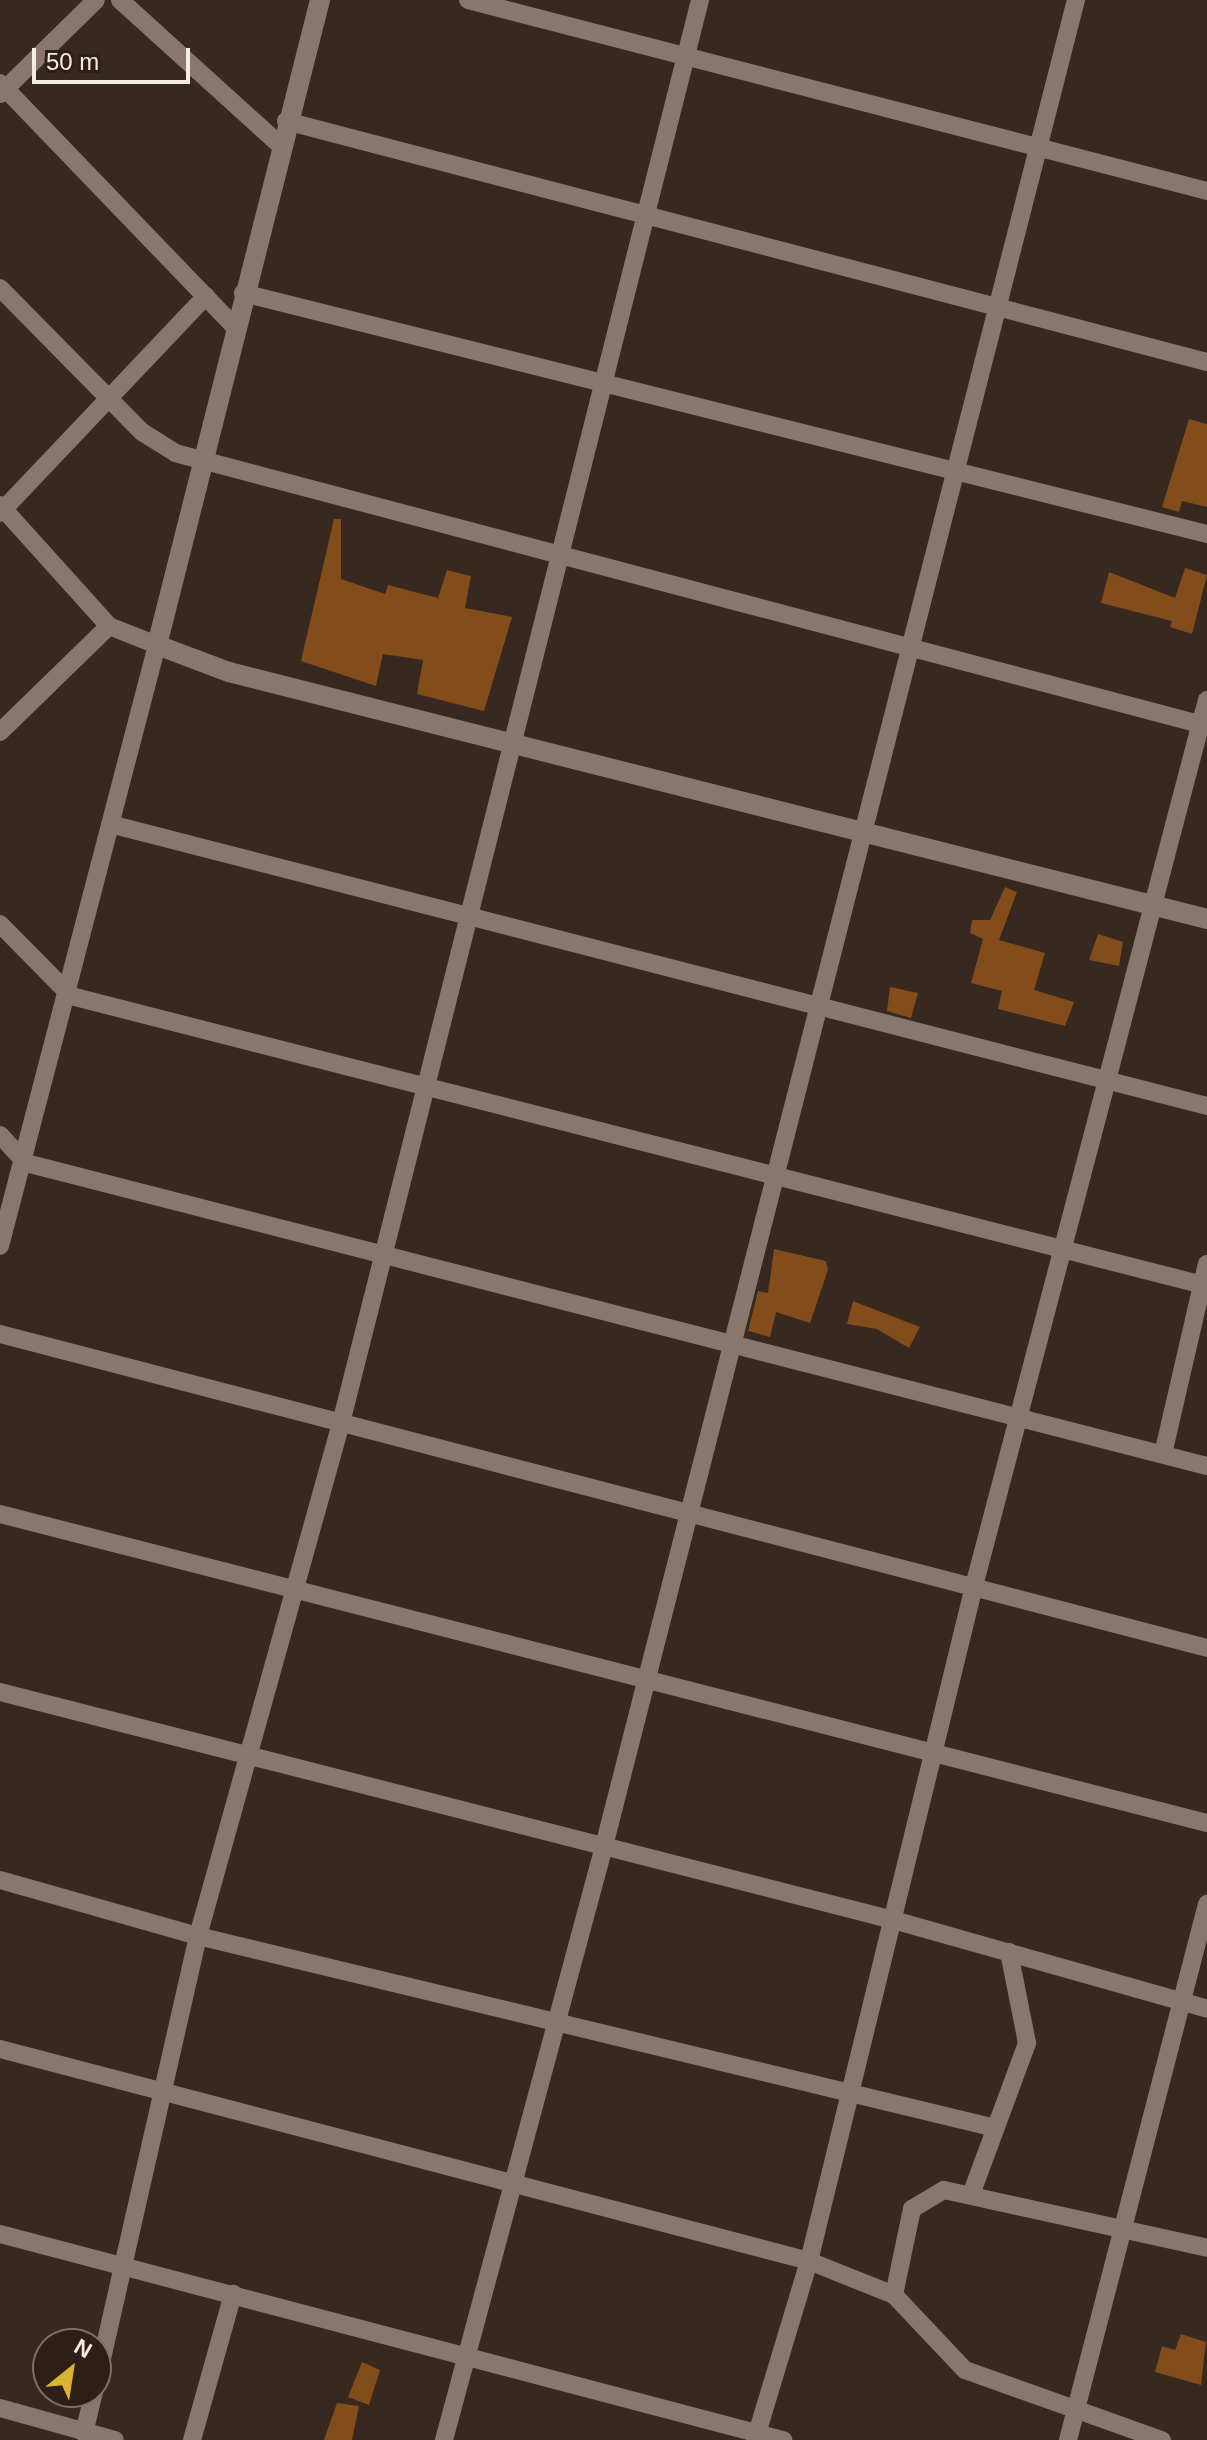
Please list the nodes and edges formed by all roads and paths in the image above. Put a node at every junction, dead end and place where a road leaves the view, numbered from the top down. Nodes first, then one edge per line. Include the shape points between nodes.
1 (96, 0) edge
2 (120, 0) edge
3 (320, 0) edge
4 (468, 0) edge
5 (700, 0) edge
6 (1076, 0) edge
7 (684, 57) junction
8 (2, 89) edge
9 (286, 121) junction
10 (283, 148) junction
11 (1037, 150) junction
12 (1207, 191) edge
13 (641, 216) junction
14 (0, 288) edge
15 (243, 293) junction
16 (206, 296) junction
17 (994, 306) junction
18 (234, 326) junction
19 (1207, 362) edge
20 (604, 384) junction
21 (110, 401) junction
22 (198, 461) junction
23 (957, 473) junction
24 (1, 509) edge
25 (1207, 534) edge
26 (560, 554) junction
27 (109, 626) junction
28 (157, 645) junction
29 (909, 650) junction
30 (1207, 700) edge
31 (1204, 725) edge
32 (0, 732) edge
33 (511, 742) junction
34 (114, 825) junction
35 (864, 833) junction
36 (1156, 906) junction
37 (470, 916) junction
38 (1207, 919) edge
39 (0, 924) edge
40 (71, 996) junction
41 (816, 1009) junction
42 (1109, 1084) junction
43 (427, 1086) junction
44 (1207, 1106) edge
45 (0, 1135) edge
46 (26, 1163) junction
47 (776, 1175) junction
48 (0, 1246) edge
49 (1061, 1249) junction
50 (381, 1253) junction
51 (1207, 1264) edge
52 (1205, 1285) edge
53 (0, 1334) edge
54 (731, 1343) junction
55 (1018, 1415) junction
56 (341, 1423) junction
57 (1163, 1454) junction
58 (1207, 1466) edge
59 (688, 1507) junction
60 (0, 1514) edge
61 (974, 1586) junction
62 (294, 1590) junction
63 (1207, 1648) edge
64 (646, 1680) junction
65 (0, 1692) edge
66 (249, 1755) junction
67 (938, 1756) junction
68 (1207, 1823) edge
69 (603, 1850) junction
70 (0, 1880) edge
71 (1207, 1904) edge
72 (897, 1921) junction
73 (198, 1936) junction
74 (1009, 1952) junction
75 (1183, 2003) junction
76 (1207, 2009) edge
77 (558, 2024) junction
78 (0, 2049) edge
79 (852, 2093) junction
80 (161, 2096) junction
81 (992, 2127) junction
82 (512, 2184) junction
83 (972, 2192) junction
84 (1121, 2230) junction
85 (0, 2234) edge
86 (1207, 2248) edge
87 (809, 2261) junction
88 (125, 2266) junction
89 (233, 2294) junction
90 (894, 2295) junction
91 (110, 2328) edge
92 (465, 2361) junction
93 (0, 2408) edge
94 (90, 2408) edge
95 (1077, 2415) junction
96 (84, 2433) junction
97 (756, 2436) edge
98 (115, 2440) edge
99 (192, 2440) edge
100 (444, 2440) edge
101 (783, 2440) edge
102 (1068, 2440) edge
103 (1162, 2440) edge

1 - 8 street
2 - 10 street
3 - 9 street
4 - 7 street
5 - 7 street
6 - 11 street
7 - 11 street
7 - 13 street
8 - 16 street
9 - 10 street
9 - 13 street
10 - 15 street
11 - 12 street
11 - 17 street
13 - 17 street
13 - 20 street
14 - 21 street
15 - 18 street
15 - 20 street
16 - 18 street
16 - 21 street
17 - 19 street
17 - 23 street
18 - 22 street
20 - 23 street
20 - 26 street
21 - 22 street via 157,444
21 - 24 street
22 - 26 street
22 - 28 street
23 - 25 street
23 - 29 street
24 - 27 street
26 - 29 street
26 - 33 street
27 - 28 street
27 - 32 street
28 - 33 street via 229,672
28 - 34 street
29 - 31 street
29 - 35 street
30 - 31 street
31 - 36 street
33 - 35 street
33 - 37 street
34 - 37 street
34 - 40 street
35 - 36 street
35 - 41 street
36 - 38 street
36 - 42 street
37 - 41 street
37 - 43 street
39 - 40 street
40 - 43 street
40 - 46 street
41 - 42 street
41 - 47 street
42 - 44 street
42 - 49 street
43 - 47 street
43 - 50 street
45 - 46 street
46 - 48 street
46 - 50 street
47 - 49 street
47 - 54 street
49 - 52 street
49 - 55 street
50 - 54 street
50 - 56 street
51 - 52 street
52 - 57 street
53 - 56 street
54 - 55 street
54 - 59 street
55 - 57 street
55 - 61 street
56 - 59 street
56 - 62 street
57 - 58 street
59 - 61 street
59 - 64 street
60 - 62 street
61 - 63 street
61 - 67 street
62 - 64 street
62 - 66 street
64 - 67 street
64 - 69 street
65 - 66 street
66 - 69 street
66 - 73 street
67 - 68 street
67 - 72 street
69 - 72 street
69 - 77 street
70 - 73 street
71 - 75 street
72 - 74 street
72 - 79 street
73 - 77 street
73 - 80 street
74 - 75 street
74 - 81 street via 1027,2043
75 - 76 street
75 - 84 street
77 - 79 street
77 - 82 street
78 - 80 street
79 - 81 street
79 - 87 street
80 - 82 street
80 - 88 street
81 - 83 street
82 - 87 street
82 - 92 street
83 - 84 street
83 - 90 street via 944,2190 916,2204
84 - 86 street
84 - 95 street
85 - 88 street
87 - 90 street
87 - 97 street
88 - 89 street
88 - 91 street
89 - 92 street
89 - 99 street
90 - 95 street via 965,2370
92 - 97 street
92 - 100 street
93 - 96 street
94 - 96 street
95 - 102 street
95 - 103 street
96 - 98 street
97 - 101 street

